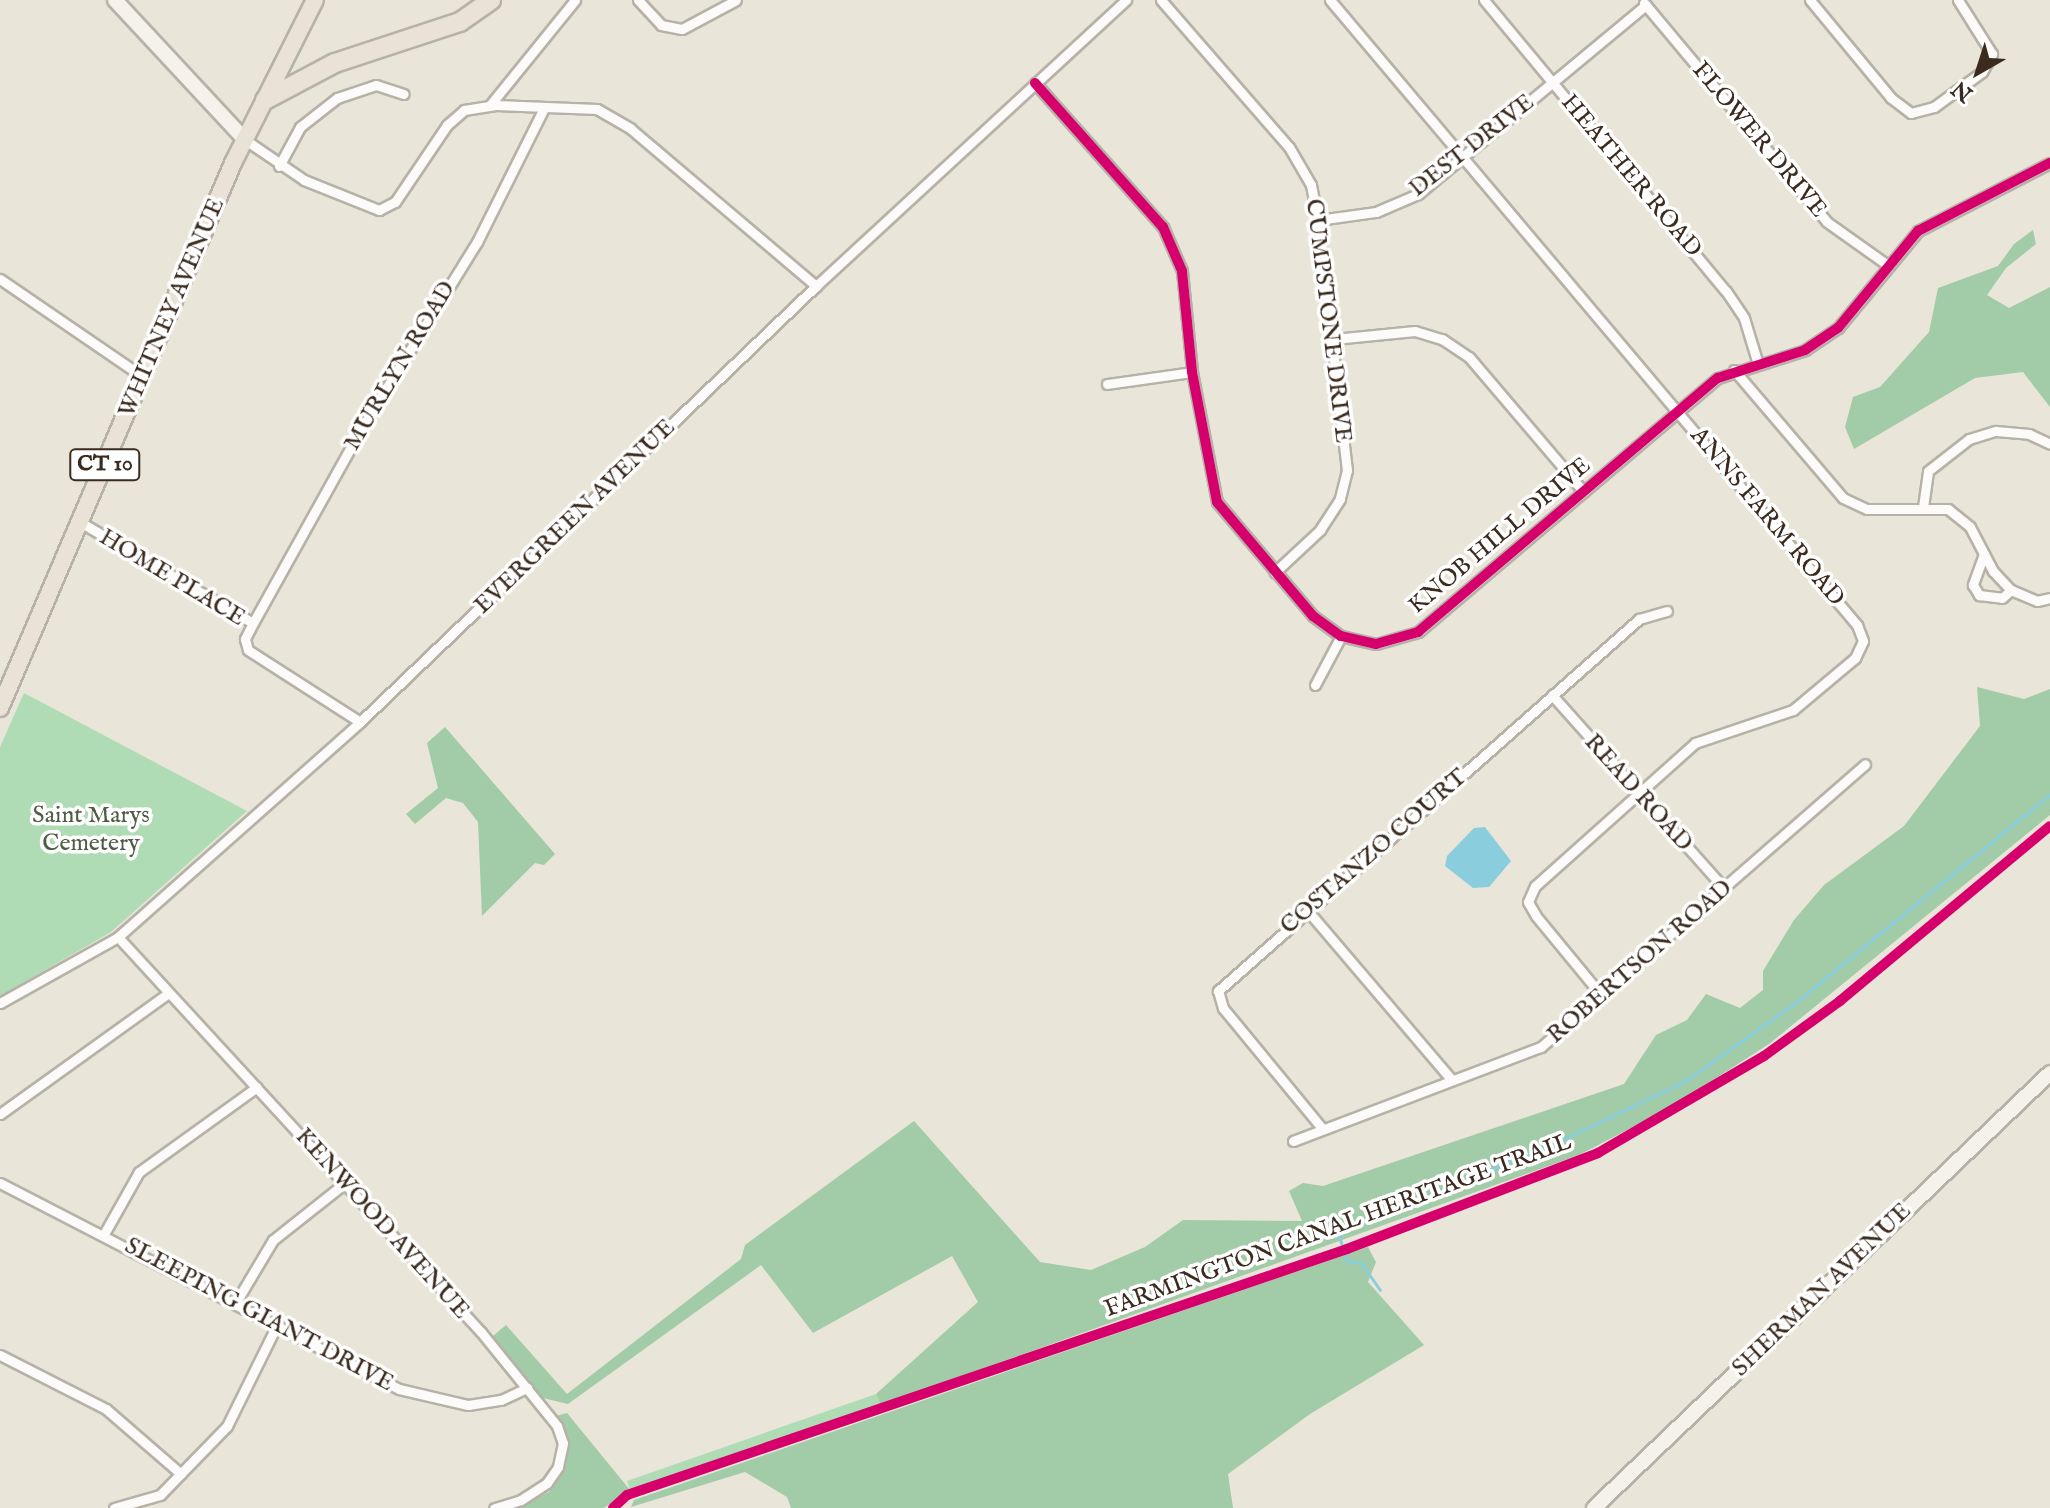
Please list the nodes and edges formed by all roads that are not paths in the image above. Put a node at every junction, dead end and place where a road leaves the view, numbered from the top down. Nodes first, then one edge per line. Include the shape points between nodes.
1 (115, 0) edge
2 (315, 0) edge
3 (491, 0) edge
4 (575, 0) edge
5 (638, 0) edge
6 (736, 0) edge
7 (1126, 0) edge
8 (1161, 0) edge
9 (1330, 0) edge
10 (1484, 0) edge
11 (1810, 0) edge
12 (1958, 0) edge
13 (1644, 2) edge
14 (1553, 81) junction
15 (1035, 83) junction
16 (404, 94) dead end
17 (265, 100) junction
18 (490, 105) junction
19 (544, 108) junction
20 (244, 139) junction
21 (1465, 157) junction
22 (2050, 163) edge
23 (279, 166) junction
24 (1318, 220) junction
25 (1889, 266) junction
26 (0, 279) edge
27 (816, 286) junction
28 (1334, 339) junction
29 (1758, 364) junction
30 (1734, 370) junction
31 (1192, 372) junction
32 (143, 377) junction
33 (1107, 384) dead end
34 (1679, 411) junction
35 (2050, 444) edge
36 (1584, 492) junction
37 (1923, 507) junction
38 (80, 522) junction
39 (1984, 554) junction
40 (1275, 572) junction
41 (2011, 590) junction
42 (2050, 598) edge
43 (1667, 611) dead end
44 (253, 623) junction
45 (1341, 636) junction
46 (1315, 685) dead end
47 (1552, 695) junction
48 (0, 708) edge
49 (360, 722) junction
50 (1865, 764) dead end
51 (1638, 792) junction
52 (1725, 889) junction
53 (1308, 911) junction
54 (118, 937) junction
55 (167, 994) junction
56 (1602, 996) junction
57 (0, 1003) edge
58 (2050, 1073) edge
59 (1451, 1079) junction
60 (257, 1087) junction
61 (0, 1114) edge
62 (1321, 1127) junction
63 (1293, 1141) dead end
64 (0, 1183) edge
65 (345, 1183) junction
66 (104, 1234) junction
67 (236, 1302) junction
68 (278, 1323) junction
69 (0, 1355) edge
70 (527, 1388) junction
71 (181, 1474) junction
72 (114, 1508) edge
73 (494, 1508) edge
74 (1594, 1508) edge

1 - 20 main road
2 - 17 highway, WHITNEY AVENUE / CT 10
3 - 17 highway via 460,22 335,63
4 - 18 street
5 - 6 street via 661,25 674,29 691,26
7 - 15 street, EVERGREEN AVENUE
8 - 24 street, CUMPSTONE DRIVE via 1289,147 1311,185
9 - 21 street, ANNS FARM ROAD
10 - 14 street, HEATHER ROAD
11 - 12 street via 1891,98 1911,113 1934,107 1982,72 1992,54
13 - 14 street, DEST DRIVE
13 - 25 street, FLOWER DRIVE via 1827,222
14 - 21 street, DEST DRIVE
14 - 29 street, HEATHER ROAD via 1726,291 1744,318
15 - 27 street, EVERGREEN AVENUE
15 - 31 street, KNOB HILL DRIVE via 1163,227 1182,271
16 - 23 street via 376,85 337,98 300,127
17 - 20 highway, WHITNEY AVENUE / CT 10
18 - 19 street
18 - 23 street via 453,117 384,209 364,208
19 - 27 street via 591,108 616,118
19 - 44 street, MURLYN ROAD via 477,242 361,429
20 - 23 street
20 - 32 highway, WHITNEY AVENUE / CT 10
21 - 24 street, DEST DRIVE via 1418,194 1376,212
21 - 34 street, ANNS FARM ROAD
22 - 25 street, KNOB HILL DRIVE via 1918,231
24 - 28 street, CUMPSTONE DRIVE
25 - 29 street, KNOB HILL DRIVE via 1838,328 1805,350
26 - 32 street
27 - 49 street, EVERGREEN AVENUE
28 - 36 street via 1415,331 1442,339 1469,357
28 - 40 street, CUMPSTONE DRIVE via 1347,470 1340,499 1320,530
29 - 30 street, KNOB HILL DRIVE
30 - 34 street, KNOB HILL DRIVE
30 - 37 street via 1843,498 1867,509
31 - 33 street
31 - 40 street, KNOB HILL DRIVE via 1217,502
32 - 38 highway, WHITNEY AVENUE / CT 10
34 - 36 street, KNOB HILL DRIVE
34 - 51 street, ANNS FARM ROAD via 1857,625 1863,641 1855,658 1793,710 1695,743
35 - 37 street via 2029,434 1996,431 1969,439 1928,471
36 - 45 street, KNOB HILL DRIVE via 1418,632 1376,644
37 - 39 street via 1948,509 1970,527
38 - 44 street, HOME PLACE
38 - 48 highway, WHITNEY AVENUE / CT 10
39 - 41 street
39 - 41 street via 1973,585 1979,595 2002,598
40 - 45 street, KNOB HILL DRIVE via 1313,616
41 - 42 street via 2037,601
43 - 47 street, COSTANZO COURT via 1639,619
44 - 49 street, HOME PLACE via 245,639 248,650
45 - 46 street
47 - 51 street, READ ROAD
47 - 53 street, COSTANZO COURT
49 - 54 street, EVERGREEN AVENUE
50 - 52 street, ROBERTSON ROAD
51 - 52 street, READ ROAD
51 - 56 street via 1535,886 1528,902
52 - 56 street, ROBERTSON ROAD
53 - 59 street
53 - 62 street, COSTANZO COURT via 1218,991 1223,1008
54 - 55 street, KENWOOD AVENUE
54 - 57 street, EVERGREEN AVENUE
55 - 60 street, KENWOOD AVENUE
55 - 61 street
56 - 59 street, ROBERTSON ROAD via 1541,1047
58 - 74 main road, SHERMAN AVENUE
59 - 62 street, ROBERTSON ROAD
60 - 65 street, KENWOOD AVENUE
60 - 66 street via 139,1172
62 - 63 street, ROBERTSON ROAD
64 - 66 street, SLEEPING GIANT DRIVE
65 - 67 street via 273,1240
65 - 70 street, KENWOOD AVENUE
66 - 67 street, SLEEPING GIANT DRIVE
67 - 68 street, SLEEPING GIANT DRIVE
68 - 70 street, SLEEPING GIANT DRIVE via 399,1389 434,1401 468,1405 501,1400
68 - 71 street via 227,1426
69 - 71 street via 106,1409
70 - 73 street, KENWOOD AVENUE via 557,1426 563,1443 558,1467 547,1483 521,1500
71 - 72 street via 160,1495

